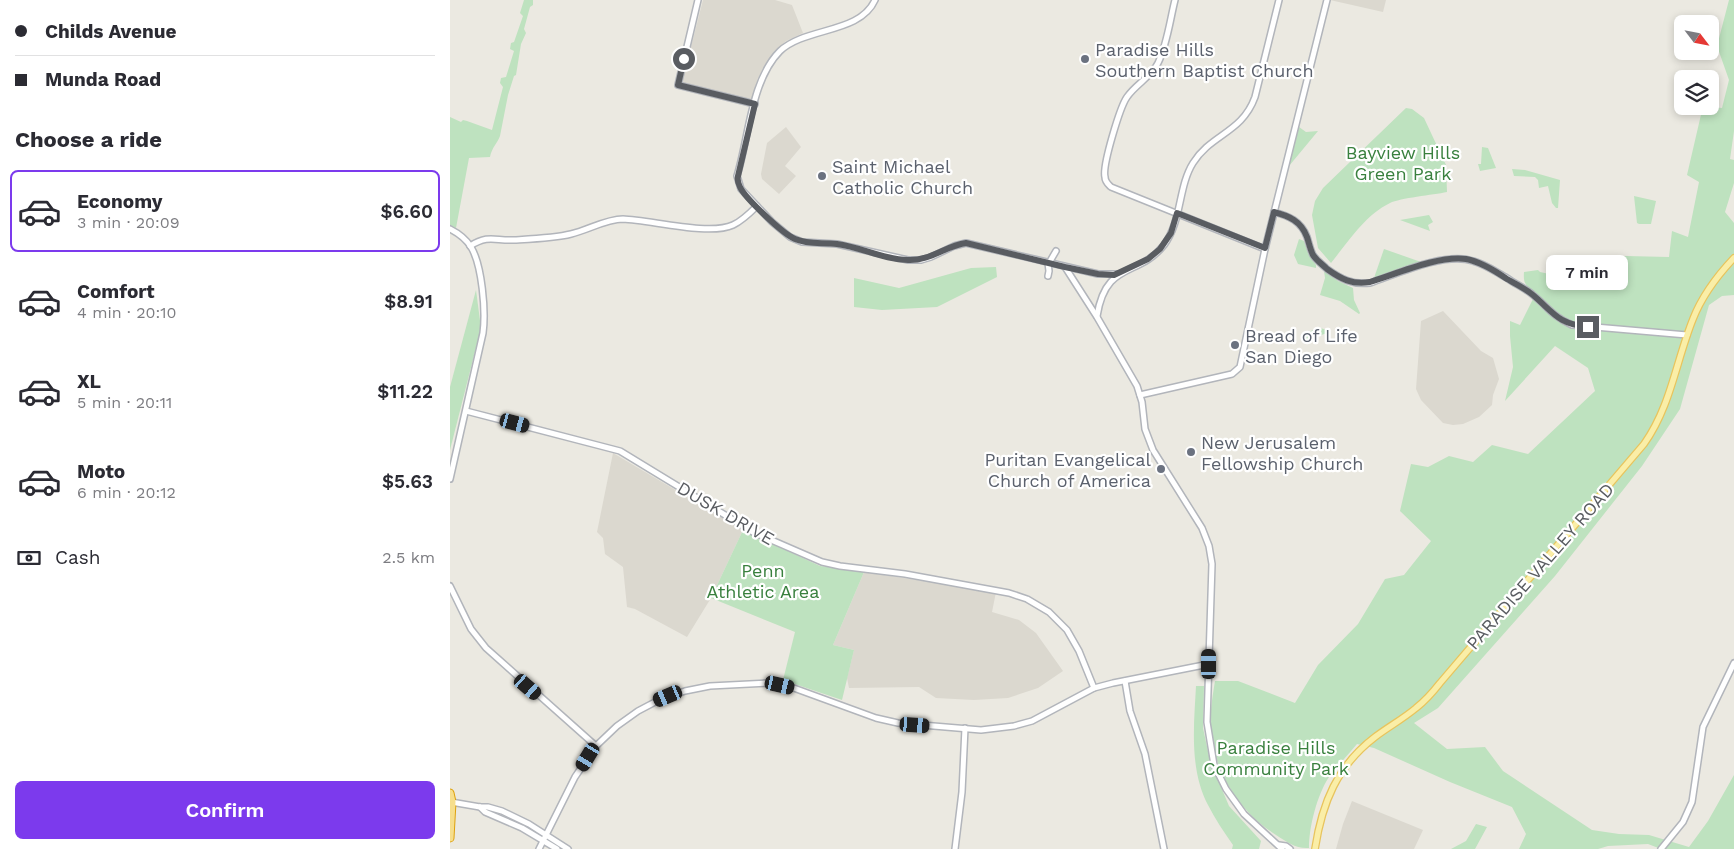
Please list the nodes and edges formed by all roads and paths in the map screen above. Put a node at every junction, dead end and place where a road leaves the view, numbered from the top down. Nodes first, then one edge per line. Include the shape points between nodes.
1 (698, 0) edge
2 (875, 0) edge
3 (1175, 0) edge
4 (1278, 0) edge
5 (1327, 0) edge
6 (755, 104) junction
7 (757, 206) junction
8 (1274, 212) junction
9 (1177, 213) junction
10 (450, 228) edge
11 (470, 246) junction
12 (1265, 248) junction
13 (1056, 251) dead end
14 (1734, 258) edge
15 (1049, 263) junction
16 (1065, 267) junction
17 (1079, 270) junction
18 (1118, 274) junction
19 (1048, 276) dead end
20 (1074, 281) junction
21 (1097, 317) junction
22 (1687, 335) junction
23 (1140, 395) junction
24 (466, 411) junction
25 (450, 479) edge
26 (450, 586) edge
27 (1734, 663) edge
28 (1209, 664) junction
29 (1125, 681) junction
30 (1094, 688) junction
31 (965, 728) junction
32 (596, 746) junction
33 (450, 793) edge
34 (451, 802) edge
35 (480, 808) junction
36 (546, 834) junction
37 (450, 838) edge
38 (543, 840) junction
39 (1281, 847) edge
40 (539, 849) edge
41 (557, 849) edge
42 (568, 849) edge
43 (955, 849) edge
44 (1164, 849) edge
45 (1290, 849) edge
46 (1315, 849) edge
47 (1661, 849) edge

1 - 6 street via 678,85
2 - 6 street via 860,18 796,42 780,52 762,78
3 - 9 street via 1159,61 1150,74 1130,91 1121,107 1104,174 1111,187
4 - 9 street via 1251,108 1240,123 1208,145 1196,158 1184,183
5 - 8 street
6 - 7 street via 737,178 741,189
7 - 11 street via 734,225 721,228 620,220 571,234 512,240 492,237
7 - 15 street via 782,232 807,243 837,244 921,260 966,243
8 - 12 street
8 - 22 street via 1299,224 1318,262 1345,281 1360,284 1442,259 1464,259 1492,269 1533,294 1549,311 1572,325
9 - 12 street
9 - 18 street via 1171,233 1160,249
10 - 11 street
11 - 24 street via 481,282 485,317
12 - 23 street via 1238,370
13 - 15 street
14 - 22 main road, PARADISE VALLEY ROAD via 1705,296
15 - 16 street
15 - 19 street
16 - 17 street
16 - 20 street
17 - 18 street
17 - 20 street
18 - 21 street via 1105,291
20 - 21 street
21 - 23 street
22 - 46 main road, PARADISE VALLEY ROAD via 1665,406 1644,444 1430,695 1371,740 1351,760 1329,794
23 - 28 street via 1145,429 1153,450 1202,528 1208,546 1212,564
24 - 25 street
24 - 30 street, DUSK DRIVE via 620,451 753,532 822,562 905,574 1027,599 1049,612 1067,630
26 - 32 street via 471,629 486,648
27 - 47 street via 1703,727 1692,802 1683,822
28 - 29 street
28 - 39 street via 1207,722 1214,765 1244,814
29 - 30 street
29 - 44 street via 1130,711 1145,754
30 - 31 street via 1026,723 981,730
31 - 32 street via 898,723 792,687 755,682 693,688 668,696 631,715
31 - 43 street
32 - 36 street via 575,777
33 - 34 highway
34 - 35 street
34 - 37 highway
35 - 36 street via 502,811
35 - 38 street
36 - 38 street
36 - 42 street
38 - 40 street
38 - 41 street
39 - 45 street

